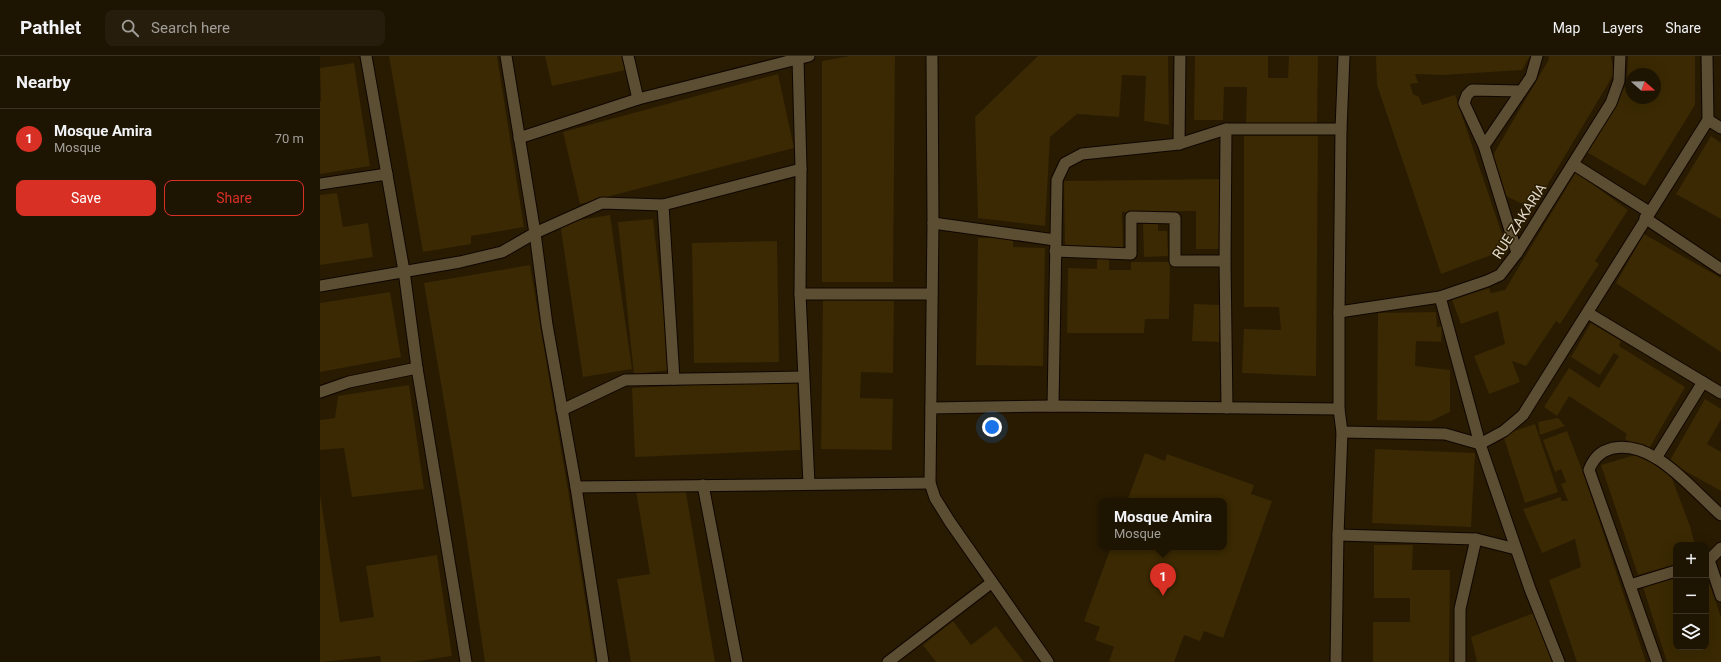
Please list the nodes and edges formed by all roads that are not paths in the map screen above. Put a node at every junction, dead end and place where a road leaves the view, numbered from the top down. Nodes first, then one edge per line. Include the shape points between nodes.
1 (366, 56) edge
2 (506, 56) edge
3 (628, 56) edge
4 (809, 56) edge
5 (932, 56) edge
6 (1180, 56) edge
7 (1344, 56) edge
8 (1537, 56) edge
9 (1620, 56) edge
10 (1707, 56) edge
11 (798, 59) junction
12 (1522, 91) junction
13 (638, 99) junction
14 (1708, 120) junction
15 (1721, 128) edge
16 (1226, 129) junction
17 (1341, 129) junction
18 (519, 138) junction
19 (1178, 144) junction
20 (1484, 146) junction
21 (1573, 164) junction
22 (802, 169) junction
23 (387, 174) junction
24 (320, 184) edge
25 (663, 205) junction
26 (1647, 215) junction
27 (933, 223) junction
28 (535, 233) junction
29 (1055, 245) junction
30 (1517, 252) junction
31 (1225, 262) junction
32 (1721, 269) edge
33 (404, 271) junction
34 (320, 286) edge
35 (800, 294) junction
36 (932, 294) junction
37 (1440, 297) junction
38 (1339, 312) junction
39 (1588, 313) junction
40 (417, 368) junction
41 (803, 377) junction
42 (674, 379) junction
43 (1703, 382) junction
44 (320, 392) edge
45 (1721, 393) edge
46 (1053, 406) junction
47 (931, 408) junction
48 (1227, 408) junction
49 (562, 410) junction
50 (1339, 410) junction
51 (1342, 432) junction
52 (1480, 444) junction
53 (1656, 458) junction
54 (930, 483) junction
55 (809, 484) junction
56 (704, 485) junction
57 (576, 487) junction
58 (1721, 515) edge
59 (1338, 535) junction
60 (1476, 539) junction
61 (1721, 548) edge
62 (1516, 549) junction
63 (1709, 560) edge
64 (1709, 564) edge
65 (1673, 572) edge
66 (991, 583) junction
67 (1630, 585) junction
68 (1721, 596) edge
69 (466, 662) edge
70 (603, 662) edge
71 (737, 662) edge
72 (890, 662) edge
73 (1048, 662) edge
74 (1336, 662) edge
75 (1460, 662) edge
76 (1558, 662) edge
77 (1657, 662) edge

1 - 23 street
2 - 18 street
3 - 13 street
4 - 11 street
5 - 27 street
6 - 19 street
7 - 17 street
8 - 12 street via 1531,77
9 - 21 street, RUE ZAKARIA via 1619,81 1611,103
10 - 14 street
11 - 13 street
11 - 22 street
12 - 20 street
12 - 20 street via 1472,90 1467,95 1464,103
13 - 18 street
14 - 15 street
14 - 26 street
16 - 17 street
16 - 19 street
16 - 31 street
17 - 38 street
18 - 28 street
19 - 29 street via 1082,154 1065,163 1057,180
20 - 30 street
21 - 26 street
21 - 30 street, RUE ZAKARIA
22 - 25 street
22 - 35 street
23 - 24 street
23 - 33 street
25 - 28 street via 602,203
25 - 42 street
26 - 32 street
26 - 39 street
27 - 29 street
27 - 36 street
28 - 33 street via 502,252
28 - 49 street
29 - 31 street via 1131,254 1131,216 1175,218 1175,262
29 - 46 street
30 - 37 street, RUE ZAKARIA via 1500,275
31 - 48 street
33 - 34 street
33 - 40 street
35 - 36 street
35 - 41 street
36 - 47 street
37 - 38 street, RUE ZAKARIA
37 - 52 street
38 - 50 street
39 - 43 street
39 - 52 street via 1523,415 1504,431
40 - 44 street via 349,382
40 - 69 street
41 - 42 street
41 - 55 street
42 - 49 street via 625,380
43 - 45 street
43 - 53 street
46 - 47 street
46 - 48 street
47 - 54 street
48 - 50 street
49 - 57 street
50 - 51 street
51 - 52 street via 1445,434
51 - 59 street
52 - 62 street
53 - 58 street
53 - 67 street via 1622,447 1608,448 1592,461 1589,470
54 - 55 street
54 - 66 street via 939,504
55 - 56 street
56 - 57 street
56 - 71 street
57 - 70 street
59 - 60 street
59 - 74 street
60 - 62 street
60 - 75 street via 1460,609
61 - 63 street
62 - 76 street
64 - 68 street
65 - 67 street
66 - 72 street
66 - 73 street
67 - 77 street

